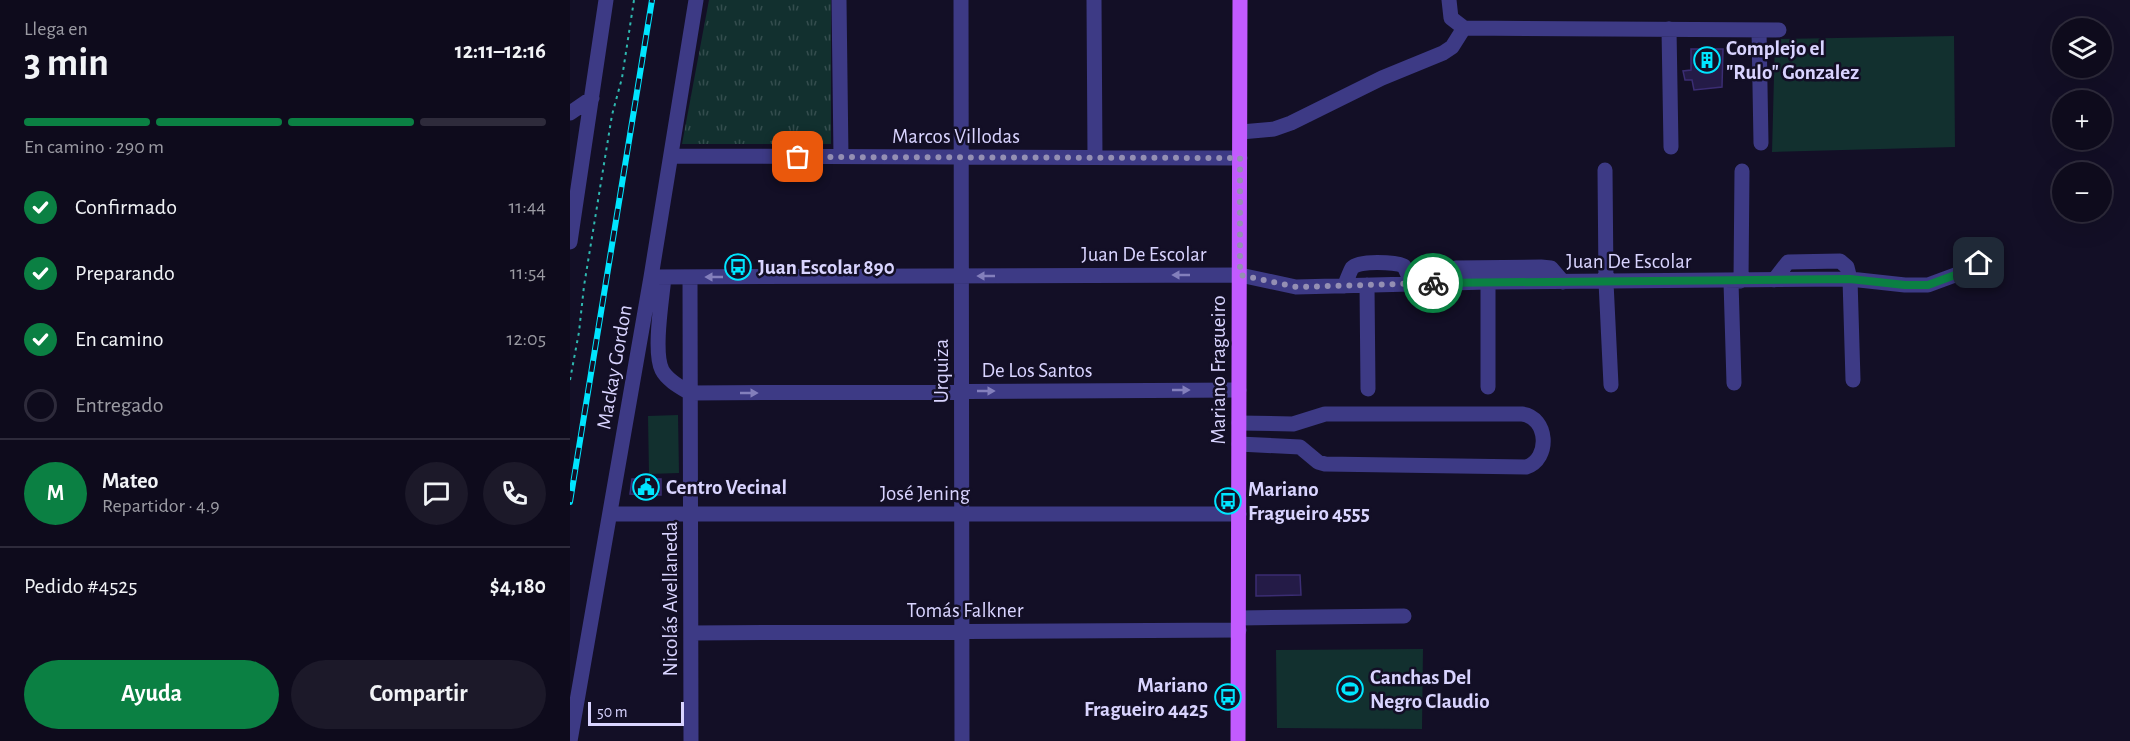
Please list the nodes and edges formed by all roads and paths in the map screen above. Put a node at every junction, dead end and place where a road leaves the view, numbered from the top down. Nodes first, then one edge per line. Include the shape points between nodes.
1 (606, 0) edge
2 (634, 0) edge
3 (696, 0) edge
4 (839, 0) edge
5 (961, 0) edge
6 (1094, 0) edge
7 (1240, 0) edge
8 (1449, 0) edge
9 (1464, 28) junction
10 (1669, 29) junction
11 (1759, 30) junction
12 (1779, 30) dead end
13 (592, 98) junction
14 (570, 113) edge
15 (1240, 132) junction
16 (1761, 143) dead end
17 (1671, 147) dead end
18 (671, 156) junction
19 (841, 157) junction
20 (961, 157) junction
21 (1095, 157) junction
22 (1240, 158) junction
23 (1605, 170) dead end
24 (1742, 171) dead end
25 (570, 242) edge
26 (1983, 252) dead end
27 (1240, 275) junction
28 (961, 276) junction
29 (658, 277) junction
30 (690, 277) junction
31 (1850, 279) junction
32 (1488, 282) junction
33 (1563, 282) junction
34 (1606, 282) junction
35 (1736, 282) junction
36 (1443, 283) junction
37 (1412, 284) junction
38 (1367, 285) junction
39 (1344, 286) junction
40 (570, 380) edge
41 (1853, 380) dead end
42 (1734, 383) dead end
43 (1611, 386) dead end
44 (1488, 387) dead end
45 (1239, 390) junction
46 (1368, 390) dead end
47 (962, 391) junction
48 (690, 393) junction
49 (1239, 423) junction
50 (1300, 423) junction
51 (1239, 444) junction
52 (1300, 447) junction
53 (610, 514) junction
54 (691, 514) junction
55 (962, 514) junction
56 (1239, 514) junction
57 (1404, 616) dead end
58 (1239, 624) junction
59 (962, 631) junction
60 (691, 633) junction
61 (570, 741) edge
62 (691, 741) edge
63 (963, 741) edge
64 (1238, 741) edge

1 - 13 street
2 - 40 path
3 - 18 street, Mackay Gordon
4 - 19 street
5 - 20 street, Urquiza
6 - 21 street
7 - 15 main road, Mariano Fragueiro
8 - 9 street via 1451,18
9 - 10 street
9 - 15 street via 1452,47 1443,53 1291,123
10 - 11 street
10 - 17 street
11 - 12 street
11 - 16 street
13 - 14 street
13 - 25 street
15 - 22 main road, Mariano Fragueiro
18 - 19 street, Marcos Villodas
18 - 29 street, Mackay Gordon
19 - 20 street, Marcos Villodas
20 - 21 street, Marcos Villodas
20 - 28 street, Urquiza
21 - 22 street, Marcos Villodas
22 - 27 main road, Mariano Fragueiro
23 - 34 street
24 - 35 street
26 - 31 street, Juan De Escolar via 1974,268 1928,285
27 -> 28 street, Juan De Escolar
27 - 39 street, Juan De Escolar via 1296,287
27 - 45 main road, Mariano Fragueiro
28 -> 30 street, Juan De Escolar
28 - 47 street, Urquiza
29 - 30 street, Juan De Escolar
29 - 48 street via 657,357 663,372
29 - 53 street, Mackay Gordon
30 - 48 street, Nicolás Avellaneda
31 - 35 street, Juan De Escolar
31 - 41 street
32 - 33 street, Juan De Escolar
32 - 36 street, Juan De Escolar
32 - 44 street
33 - 34 street, Juan De Escolar
33 - 36 street via 1551,268 1541,267 1456,268 1448,272
34 - 35 street, Juan De Escolar
34 - 43 street
35 - 42 street
36 - 37 street, Juan De Escolar
37 - 38 street, Juan De Escolar
37 - 39 street via 1404,266 1397,263 1358,264
38 - 39 street, Juan De Escolar
38 - 46 street
47 -> 45 street, De Los Santos
45 - 49 main road, Mariano Fragueiro
48 -> 47 street, De Los Santos
47 - 55 street, Urquiza
48 - 54 street, Nicolás Avellaneda
49 - 50 street
49 - 51 main road, Mariano Fragueiro
50 - 52 street
50 - 52 street via 1325,414 1522,414 1536,419 1544,437 1538,459 1526,466 1325,464
51 - 52 street
51 - 56 main road, Mariano Fragueiro
53 - 54 street, José Jening
53 - 61 street, Mackay Gordon
54 - 55 street, José Jening
54 - 60 street, Nicolás Avellaneda
55 - 56 street, José Jening
55 - 59 street, Urquiza
56 - 58 main road, Mariano Fragueiro
57 - 58 street, Tomás Falkner
58 - 59 street, Tomás Falkner
58 - 64 main road, Mariano Fragueiro
59 - 60 street, Tomás Falkner
59 - 63 street, Urquiza
60 - 62 street, Nicolás Avellaneda

